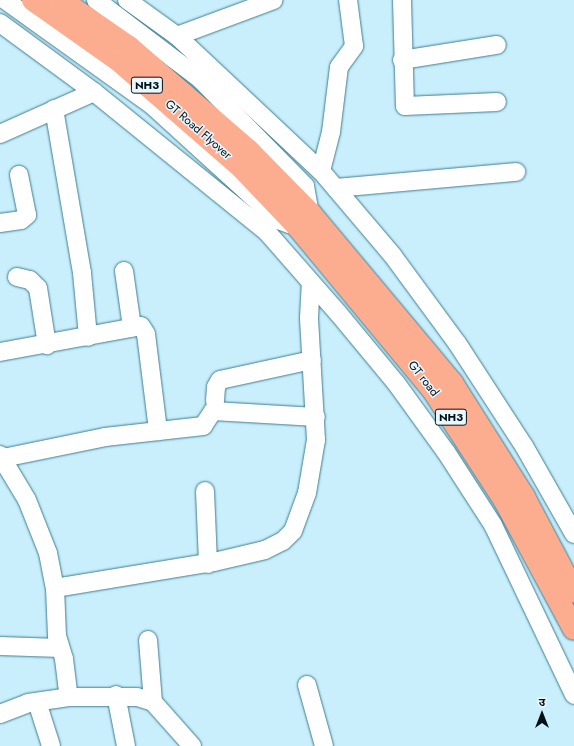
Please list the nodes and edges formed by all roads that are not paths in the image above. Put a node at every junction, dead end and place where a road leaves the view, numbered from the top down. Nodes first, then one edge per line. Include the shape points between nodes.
1 (5, 0) edge
2 (33, 0) edge
3 (61, 0) edge
4 (96, 0) edge
5 (127, 0) edge
6 (274, 0) edge
7 (348, 0) edge
8 (402, 0) edge
9 (146, 7) edge
10 (0, 23) edge
11 (177, 36) junction
12 (496, 44) dead end
13 (402, 60) junction
14 (94, 92) junction
15 (497, 102) dead end
16 (54, 109) junction
17 (0, 134) edge
18 (321, 171) junction
19 (516, 172) dead end
20 (19, 175) dead end
21 (336, 188) junction
22 (304, 220) junction
23 (0, 224) edge
24 (124, 271) dead end
25 (17, 277) dead end
26 (311, 285) junction
27 (132, 327) junction
28 (88, 337) junction
29 (47, 345) junction
30 (0, 352) edge
31 (312, 360) junction
32 (215, 401) dead end
33 (316, 417) junction
34 (158, 431) junction
35 (2, 456) edge
36 (205, 491) dead end
37 (574, 534) edge
38 (208, 564) junction
39 (54, 588) junction
40 (574, 592) edge
41 (574, 629) edge
42 (148, 640) dead end
43 (0, 646) edge
44 (60, 648) junction
45 (307, 685) dead end
46 (116, 695) junction
47 (574, 695) edge
48 (69, 697) junction
49 (37, 702) junction
50 (153, 702) junction
51 (0, 714) edge
52 (51, 746) edge
53 (126, 746) edge
54 (192, 746) edge
55 (324, 746) edge

1 - 22 street via 153,106 278,220
2 - 22 highway, GT Road Flyover / NH3 via 118,60
3 - 22 highway, GT Road Flyover / NH3 via 129,47 249,151
4 - 22 street via 200,79 305,186
5 - 9 street
6 - 11 street
7 - 18 street via 354,46 339,67 331,132
8 - 13 street
9 - 11 street
10 - 14 street
11 - 18 street
12 - 13 street
13 - 15 street via 405,106
14 - 16 street
14 - 26 street via 267,232
16 - 17 street
16 - 28 street via 82,273
18 - 21 street
19 - 21 street
20 - 23 street via 27,215 21,220
21 - 37 street via 393,256 457,343 524,446
22 - 40 highway, GT road / NH3 via 452,383 524,497
22 - 41 highway, GT road / NH3 via 433,390 505,501
24 - 27 street
25 - 29 street via 30,280 38,288
26 - 31 street via 309,318
26 - 47 street via 396,383 446,452 493,525
27 - 28 street
27 - 34 street via 141,326 146,334
28 - 29 street
29 - 30 street
31 - 32 street via 220,380 216,387
31 - 33 street
33 - 34 street via 216,410 210,412 203,426
33 - 38 street via 313,462 301,514 294,531 283,541 266,550
34 - 35 street via 62,444
35 - 39 street via 38,523 48,553
36 - 38 street
38 - 39 street
39 - 44 street via 55,619
42 - 50 street
43 - 44 street
44 - 48 street
45 - 55 street
46 - 48 street
46 - 50 street
46 - 53 street
48 - 49 street
49 - 51 street
49 - 52 street
50 - 54 street

